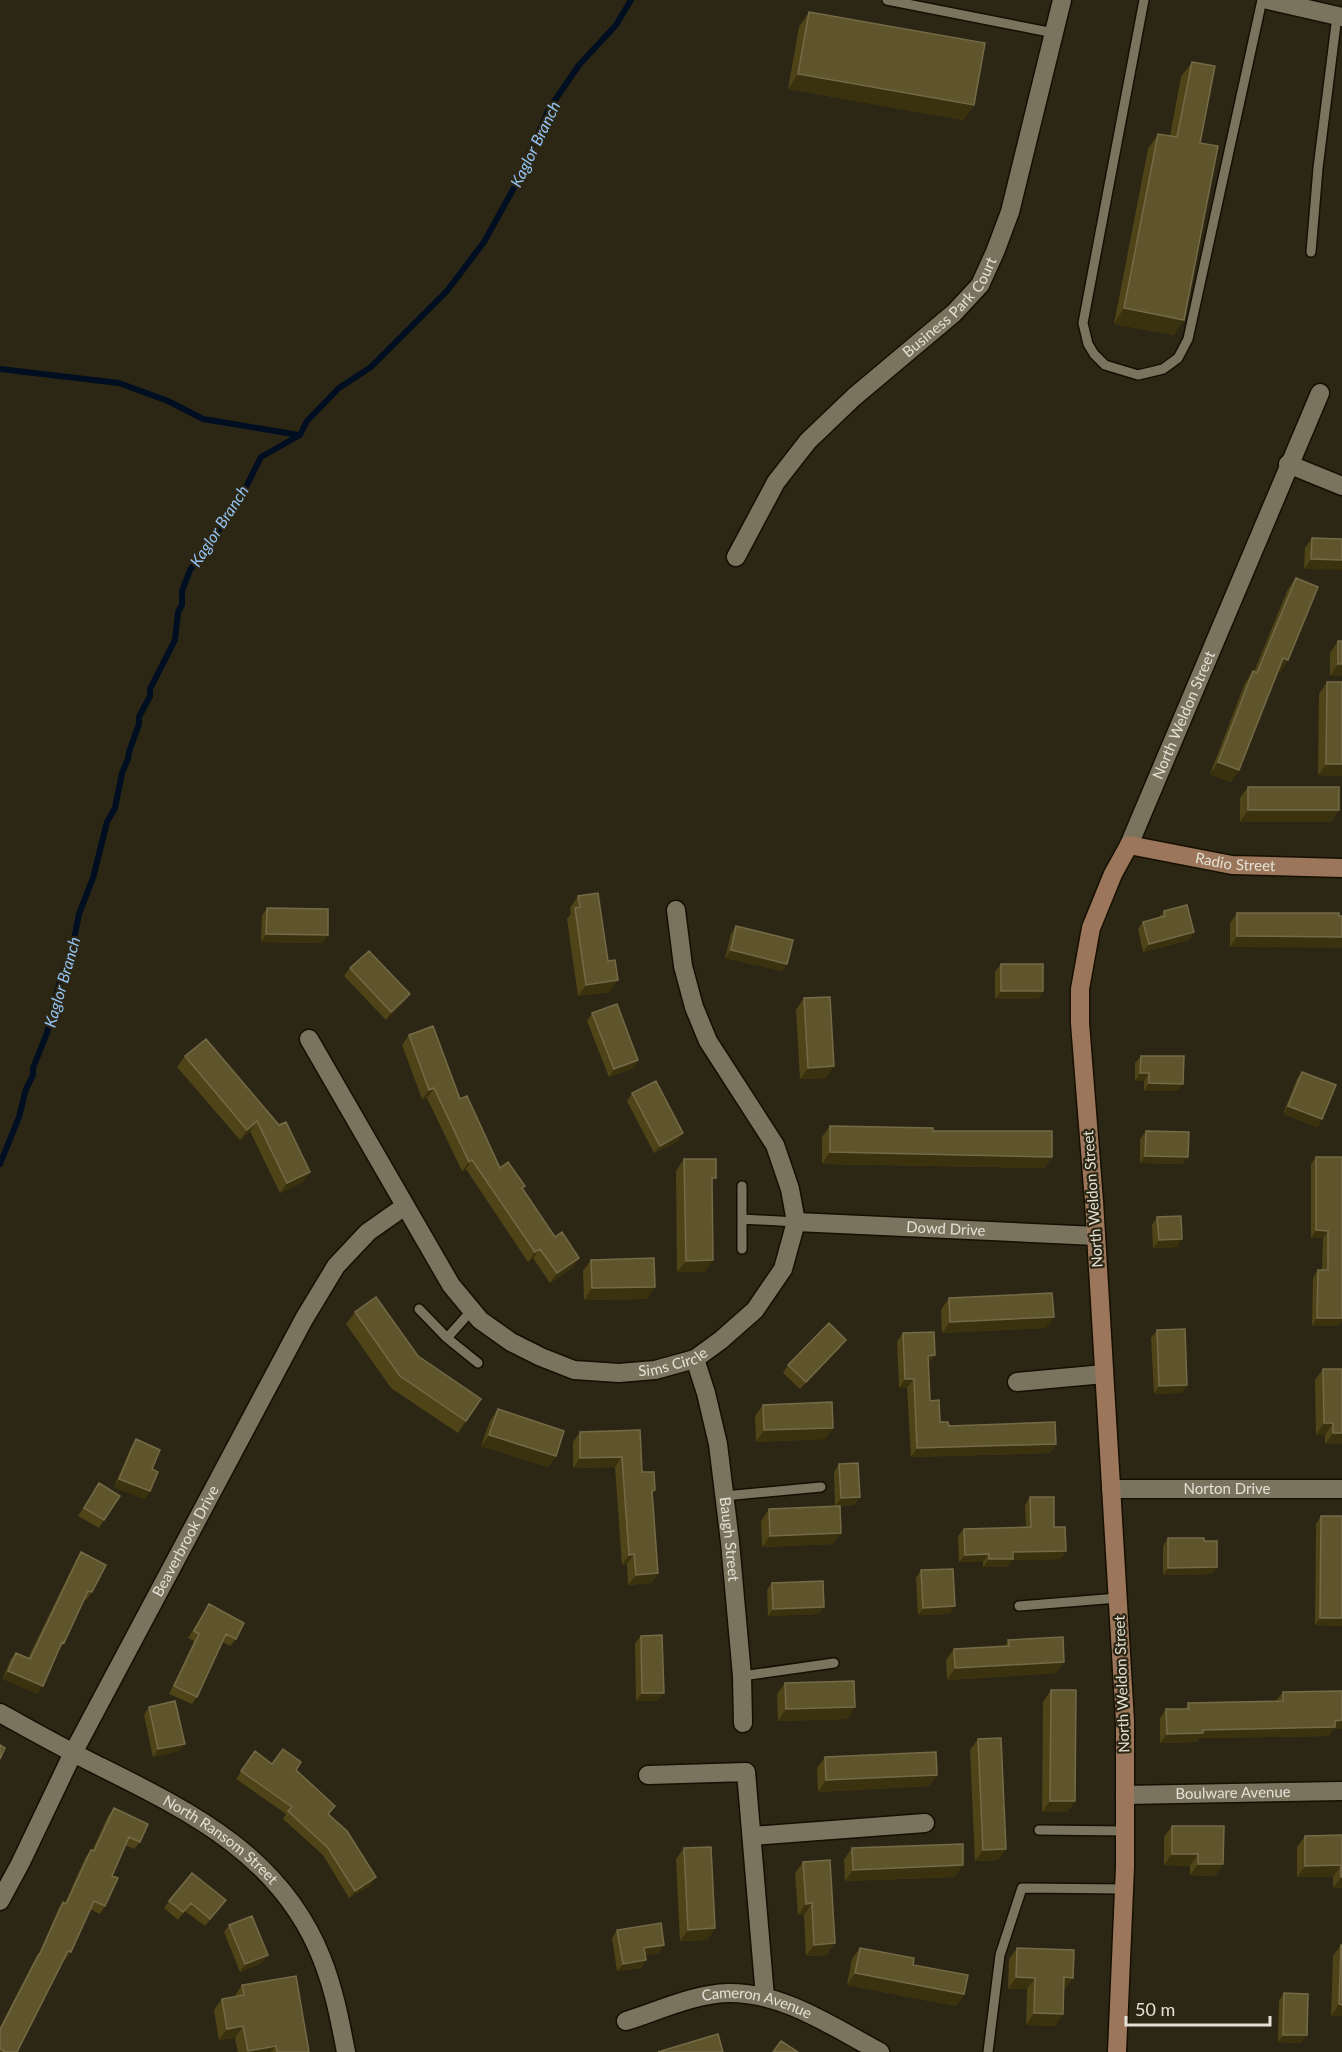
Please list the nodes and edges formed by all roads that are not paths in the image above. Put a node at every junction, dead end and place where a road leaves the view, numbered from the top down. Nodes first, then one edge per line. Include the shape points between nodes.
1 (886, 0) edge
2 (1062, 0) edge
3 (1144, 0) edge
4 (1262, 0) edge
5 (1268, 0) edge
6 (1339, 17) edge
7 (1054, 33) junction
8 (1311, 252) dead end
9 (1320, 393) dead end
10 (1288, 465) junction
11 (1342, 486) edge
12 (736, 557) dead end
13 (1129, 845) junction
14 (1342, 868) edge
15 (676, 910) dead end
16 (309, 1038) dead end
17 (742, 1186) dead end
18 (405, 1206) junction
19 (742, 1219) junction
20 (796, 1222) junction
21 (1096, 1236) junction
22 (742, 1249) dead end
23 (418, 1309) dead end
24 (472, 1310) junction
25 (447, 1338) junction
26 (695, 1359) junction
27 (478, 1363) dead end
28 (1104, 1374) junction
29 (1017, 1382) dead end
30 (821, 1487) dead end
31 (1342, 1489) edge
32 (1112, 1490) junction
33 (724, 1496) junction
34 (1118, 1598) junction
35 (1019, 1606) dead end
36 (834, 1663) dead end
37 (742, 1676) junction
38 (0, 1713) edge
39 (743, 1723) dead end
40 (73, 1753) junction
41 (648, 1775) dead end
42 (1342, 1791) edge
43 (1125, 1795) junction
44 (925, 1823) dead end
45 (1039, 1830) dead end
46 (1125, 1831) junction
47 (752, 1836) junction
48 (1124, 1889) junction
49 (0, 1901) edge
50 (765, 1997) junction
51 (626, 2021) dead end
52 (346, 2052) edge
53 (880, 2052) edge
54 (988, 2052) edge
55 (1117, 2052) edge

1 - 7 lane
2 - 7 street, Business Park Court
3 - 4 lane via 1083,323 1088,344 1105,365 1138,375 1163,369 1178,358 1188,339
5 - 6 street
6 - 8 lane
7 - 12 street, Business Park Court via 1010,212 980,285 954,313 808,441 776,482
9 - 10 street, North Weldon Street
10 - 11 street
10 - 13 street, North Weldon Street
13 - 14 street, Radio Street via 1232,865
13 - 21 street, North Weldon Street via 1091,928 1080,989
15 - 20 street, Sims Circle via 683,966 694,1006 708,1041 775,1145
16 - 18 street, Sims Circle
17 - 19 lane
18 - 24 street, Sims Circle via 451,1285
18 - 40 street, Beaverbrook Drive via 369,1232 336,1266
19 - 20 lane
19 - 22 lane
20 - 21 street, Dowd Drive
20 - 26 street, Sims Circle via 783,1269 755,1310
21 - 28 street, North Weldon Street
23 - 25 lane
24 - 25 lane
24 - 26 street, Sims Circle via 511,1342 574,1370 656,1370
25 - 27 lane
26 - 33 street, Baugh Street via 718,1444
28 - 29 street
28 - 32 street, North Weldon Street
30 - 33 lane
31 - 32 street, Norton Drive
32 - 34 street, North Weldon Street
33 - 37 street, Baugh Street
34 - 35 lane
34 - 43 street, North Weldon Street
36 - 37 lane
37 - 39 street, Baugh Street
38 - 40 street, North Ransom Street
40 - 49 street, Beaverbrook Drive
40 - 52 street, North Ransom Street via 202,1820 273,1880 308,1930 322,1958
41 - 47 street via 746,1772
42 - 43 street, Boulware Avenue
43 - 46 street, North Weldon Street
44 - 47 street
45 - 46 lane
46 - 48 street, North Weldon Street
47 - 50 street
48 - 54 lane via 1022,1888 1000,1954
48 - 55 street, North Weldon Street
50 - 51 street, Cameron Avenue via 727,1993 694,1999
50 - 53 street, Cameron Avenue via 804,2011

